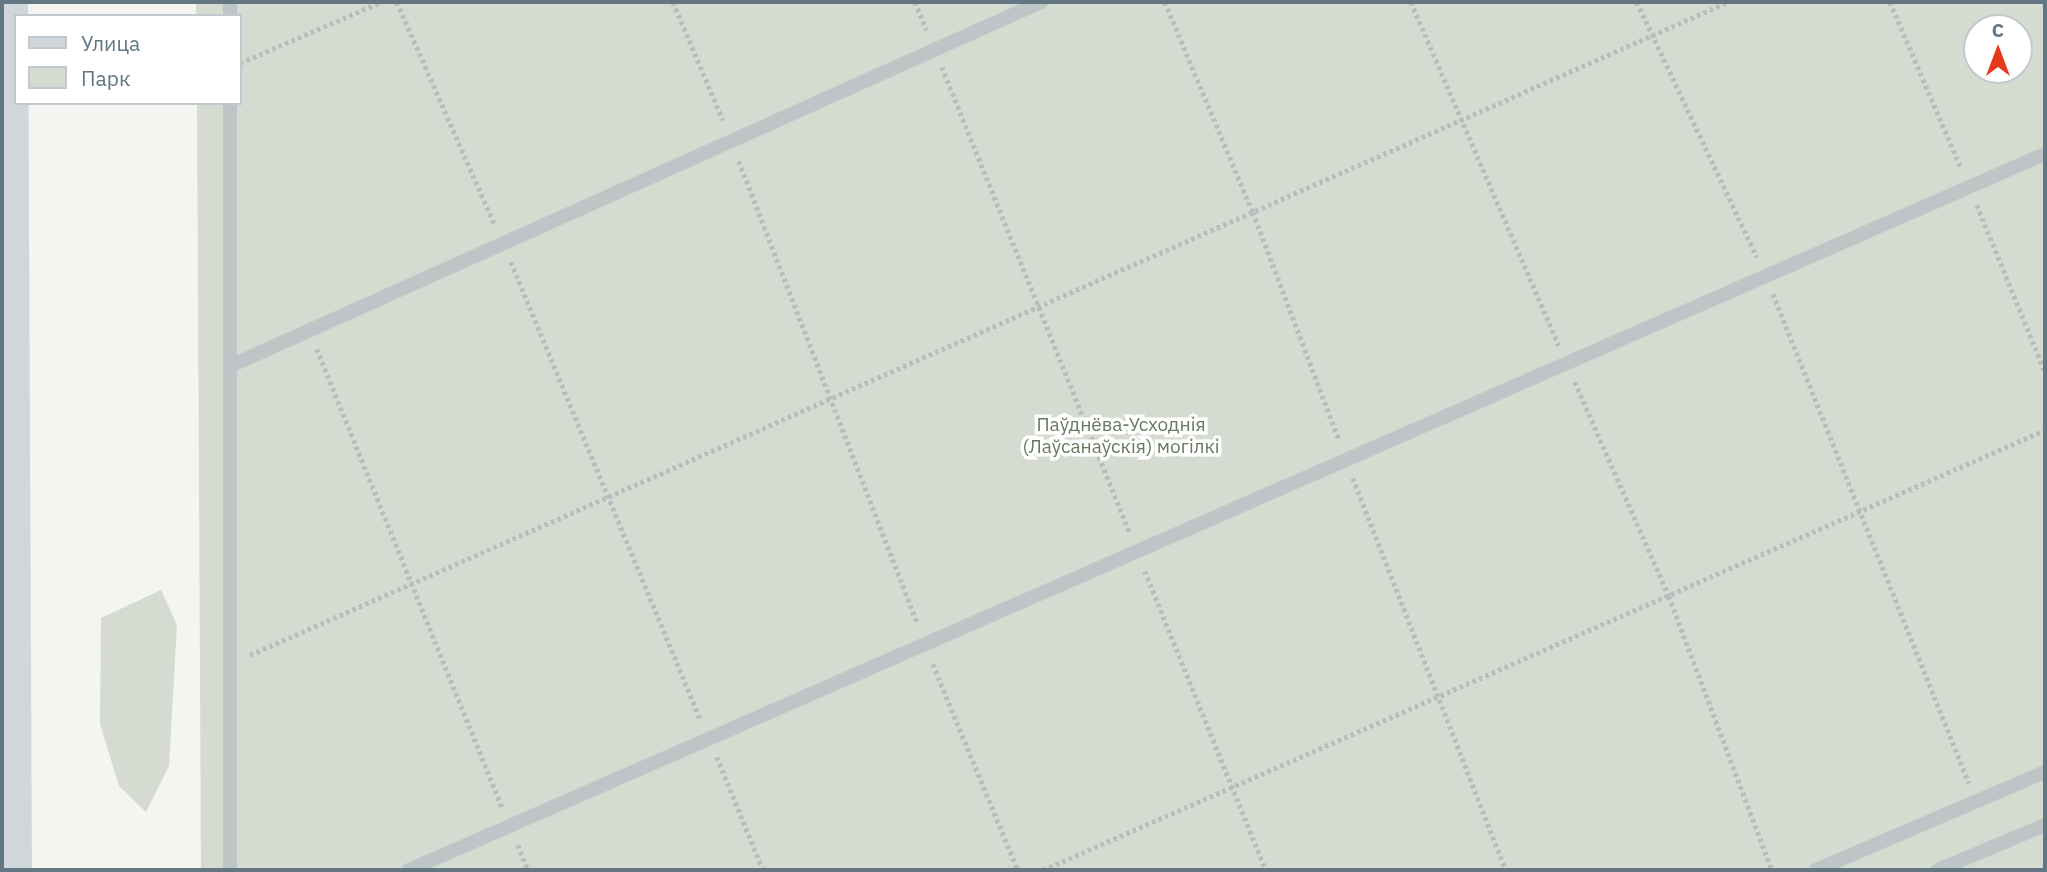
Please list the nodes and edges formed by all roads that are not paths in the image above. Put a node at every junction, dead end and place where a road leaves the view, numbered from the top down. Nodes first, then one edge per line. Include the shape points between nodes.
1 (9, 2) edge
2 (1041, 2) edge
3 (230, 105) edge
4 (2045, 154) edge
5 (230, 366) junction
6 (2045, 772) edge
7 (2045, 825) edge
8 (13, 870) edge
9 (230, 870) edge
10 (409, 870) edge
11 (1816, 870) edge
12 (1938, 870) edge

1 - 8 main road
2 - 5 lane
3 - 5 lane
4 - 10 lane
5 - 9 lane
6 - 11 lane
7 - 12 lane

